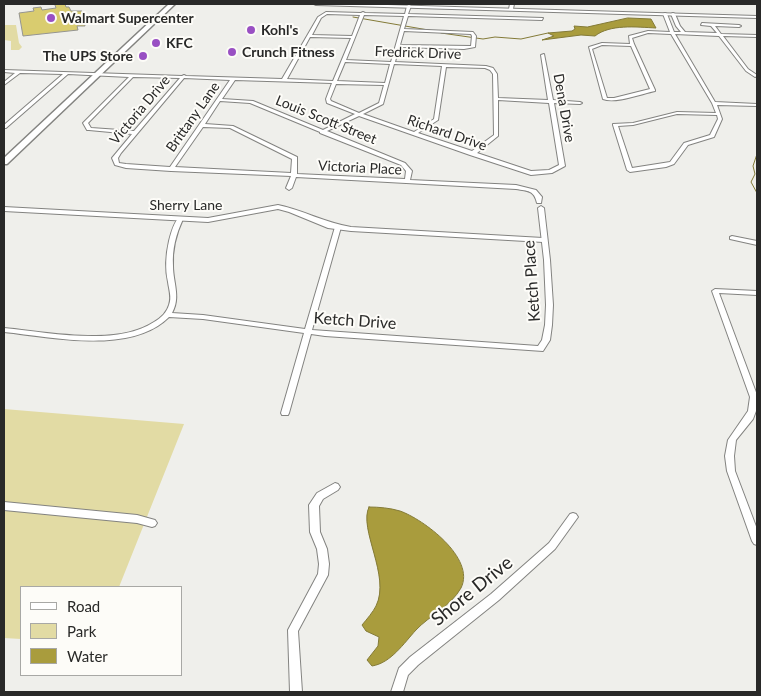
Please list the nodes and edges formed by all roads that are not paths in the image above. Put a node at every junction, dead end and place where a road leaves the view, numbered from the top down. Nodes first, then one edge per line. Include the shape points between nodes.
1 (172, 4) edge
2 (178, 4) edge
3 (316, 4) edge
4 (376, 4) edge
5 (508, 4) edge
6 (409, 6) junction
7 (511, 7) edge
8 (363, 13) junction
9 (665, 14) junction
10 (673, 14) junction
11 (406, 15) junction
12 (757, 17) edge
13 (542, 19) dead end
14 (157, 21) junction
15 (702, 24) dead end
16 (670, 26) junction
17 (678, 26) junction
18 (713, 26) junction
19 (739, 26) dead end
20 (402, 30) junction
21 (673, 33) junction
22 (685, 34) junction
23 (720, 35) junction
24 (309, 36) junction
25 (757, 36) edge
26 (352, 37) junction
27 (632, 44) junction
28 (397, 46) junction
29 (543, 55) dead end
30 (343, 61) junction
31 (392, 64) junction
32 (444, 66) junction
33 (4, 71) edge
34 (20, 72) junction
35 (67, 74) junction
36 (98, 74) junction
37 (153, 75) junction
38 (184, 76) junction
39 (756, 76) edge
40 (131, 77) junction
41 (234, 78) junction
42 (749, 79) dead end
43 (284, 80) junction
44 (334, 82) junction
45 (4, 84) edge
46 (387, 84) junction
47 (219, 100) junction
48 (495, 100) junction
49 (551, 101) junction
50 (580, 103) dead end
51 (714, 103) junction
52 (757, 105) edge
53 (719, 114) junction
54 (361, 115) junction
55 (201, 125) junction
56 (4, 127) edge
57 (322, 132) junction
58 (135, 133) junction
59 (414, 134) junction
60 (472, 154) junction
61 (5, 160) edge
62 (562, 166) joint
63 (171, 169) junction
64 (294, 175) junction
65 (407, 182) junction
66 (289, 188) dead end
67 (540, 205) joint
68 (4, 209) edge
69 (180, 219) junction
70 (338, 227) junction
71 (732, 238) dead end
72 (543, 240) junction
73 (757, 243) edge
74 (757, 293) edge
75 (168, 315) junction
76 (4, 330) edge
77 (308, 331) junction
78 (540, 349) joint
79 (285, 413) dead end
80 (753, 421) edge
81 (335, 487) dead end
82 (4, 506) edge
83 (753, 516) edge
84 (573, 517) dead end
85 (152, 524) dead end
86 (757, 541) edge
87 (296, 692) edge
88 (397, 692) edge

1 - 14 main road
2 - 14 main road
3 - 4 street
4 - 6 street
5 - 7 street
6 - 7 street
6 - 11 street
7 - 9 street
8 - 11 street
8 - 24 street via 326,13
8 - 26 street
9 - 10 street
9 - 16 street
10 - 12 street
10 - 17 street
11 - 13 street
11 - 20 street
14 - 36 main road via 104,72
15 - 18 street
16 - 17 street
16 - 21 street
17 - 22 street
18 - 19 street
18 - 23 street
20 - 28 street
20 - 28 street via 472,33 473,47
21 - 22 street
21 - 27 street via 632,35
21 - 51 street
22 - 23 street
23 - 25 street
23 - 39 street via 746,70
24 - 26 street
24 - 43 street
26 - 30 street
27 - 27 street via 602,44 590,48 605,99 653,90
28 - 31 street
29 - 49 street, Dena Drive
30 - 31 street, Fredrick Drive
30 - 44 street
31 - 32 street, Fredrick Drive
31 - 46 street
32 - 48 street, Fredrick Drive via 492,69 495,74
32 - 59 street via 438,115 434,122
33 - 34 street
34 - 35 street
34 - 45 street
35 - 36 street
35 - 56 street
36 - 37 street
36 - 40 street
36 - 61 main road
37 - 38 street
37 - 40 street
38 - 41 street
38 - 58 street, Victoria Drive
39 - 42 street
40 - 58 street via 85,123 89,129
41 - 43 street
41 - 47 street, Brittany Lane
43 - 44 street
44 - 46 street
44 - 54 street, Richard Drive via 328,100
46 - 54 street via 381,104
47 - 55 street, Brittany Lane
47 - 57 street, Louis Scott Street via 252,102
48 - 49 street
48 - 60 street via 496,136
49 - 50 street
49 - 62 street, Dena Drive
51 - 52 street
51 - 53 street
53 - 53 street via 720,120 712,136 686,144 672,163 630,170 615,125 676,113
54 - 57 street
54 - 59 street, Richard Drive
55 - 63 street, Brittany Lane
55 - 64 street via 230,127 295,158
57 - 65 street, Louis Scott Street via 403,164 409,171
58 - 63 street, Victoria Drive via 115,158 117,164
59 - 60 street, Richard Drive
60 - 62 street, Richard Drive via 530,172 550,172
63 - 64 street, Victoria Place
64 - 65 street, Victoria Place
64 - 66 street
65 - 67 street, Victoria Place via 526,188 537,193
67 - 72 street, Ketch Place
68 - 69 street, Sherry Lane
69 - 70 street, Sherry Lane via 222,219 278,207
69 - 75 street via 171,240 174,298
70 - 72 street, Sherry Lane
70 - 77 street
71 - 73 street
72 - 78 street, Ketch Place via 550,319
74 - 80 street via 714,291 754,397
75 - 76 street via 147,328 119,337
75 - 77 street, Ketch Drive
77 - 78 street, Ketch Drive
77 - 79 street
80 - 83 street via 732,440 730,451 732,471
81 - 87 street via 320,496 314,505 314,532 322,549 323,575 293,630
82 - 85 street via 137,519
83 - 86 street
84 - 88 street, Shore Drive via 552,546 528,568 414,661 403,672

